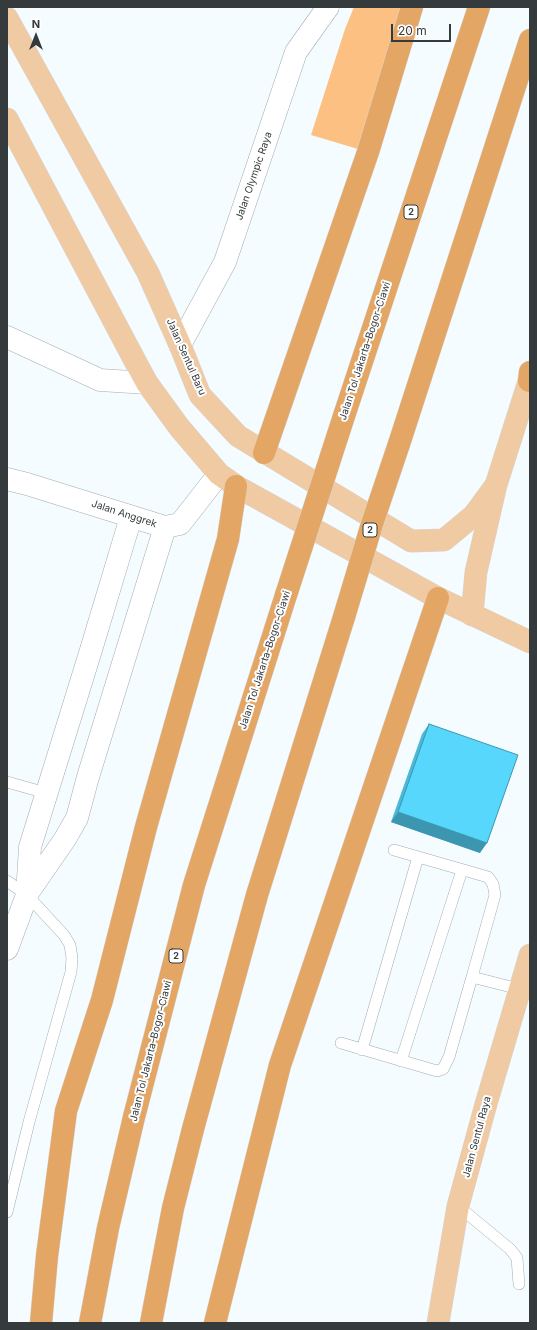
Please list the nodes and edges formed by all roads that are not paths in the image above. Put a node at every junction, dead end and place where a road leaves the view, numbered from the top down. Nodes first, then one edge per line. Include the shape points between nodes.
1 (328, 7) edge
2 (412, 7) edge
3 (479, 7) edge
4 (7, 18) edge
5 (530, 40) edge
6 (7, 119) edge
7 (7, 337) edge
8 (180, 345) junction
9 (530, 378) edge
10 (147, 383) junction
11 (264, 453) junction
12 (7, 479) edge
13 (228, 480) junction
14 (496, 485) junction
15 (130, 516) junction
16 (165, 528) junction
17 (438, 598) junction
18 (472, 615) junction
19 (530, 642) edge
20 (7, 782) edge
21 (46, 793) junction
22 (394, 850) dead end
23 (418, 857) junction
24 (462, 870) junction
25 (7, 881) edge
26 (27, 895) junction
27 (7, 914) edge
28 (7, 949) edge
29 (530, 955) edge
30 (472, 977) junction
31 (519, 989) junction
32 (341, 1043) dead end
33 (362, 1050) junction
34 (401, 1061) junction
35 (458, 1206) junction
36 (7, 1212) edge
37 (519, 1284) dead end
38 (41, 1323) edge
39 (90, 1323) edge
40 (151, 1323) edge
41 (215, 1323) edge
42 (438, 1323) edge

1 - 8 street, Jalan Olympic Raya via 296,52 225,262
2 - 11 highway via 368,152
3 - 39 highway, Jalan Tol Jakarta–Bogor–Ciawi / 2, bridge via 344,416 192,892 134,1116 108,1228
4 - 8 main road, Jalan Sentul Baru via 148,273
5 - 40 highway, 2, bridge via 372,524 257,895 173,1208
6 - 10 main road
7 - 10 street via 100,380
8 - 11 main road, Jalan Sentul Baru via 200,395 238,436
9 - 14 main road
10 - 13 main road via 179,427
11 - 14 main road, Jalan Sentul Baru via 411,541 444,540 474,515
12 - 15 street, Jalan Anggrek
13 - 16 street, Jalan Anggrek via 180,524
13 - 17 main road
13 - 38 highway via 228,539 146,827 102,1000 66,1111
14 - 18 main road via 476,572
15 - 16 street, Jalan Anggrek
15 - 21 street
16 - 26 street via 77,818
17 - 18 main road
17 - 41 highway via 280,1065
18 - 19 main road
20 - 21 lane
21 - 26 street via 30,847
22 - 23 lane
23 - 24 lane
23 - 33 lane
24 - 30 lane via 488,878 495,895
24 - 34 lane
25 - 26 lane
26 - 27 street
26 - 28 street
26 - 36 lane via 64,935 70,945 72,958 71,972 28,1122
29 - 31 main road, Jalan Sentul Raya
30 - 31 lane
30 - 34 lane via 449,1057 443,1068 436,1071
31 - 35 main road, Jalan Sentul Raya
32 - 33 lane
33 - 34 lane
35 - 37 lane via 510,1249 517,1258
35 - 42 main road, Jalan Sentul Raya

